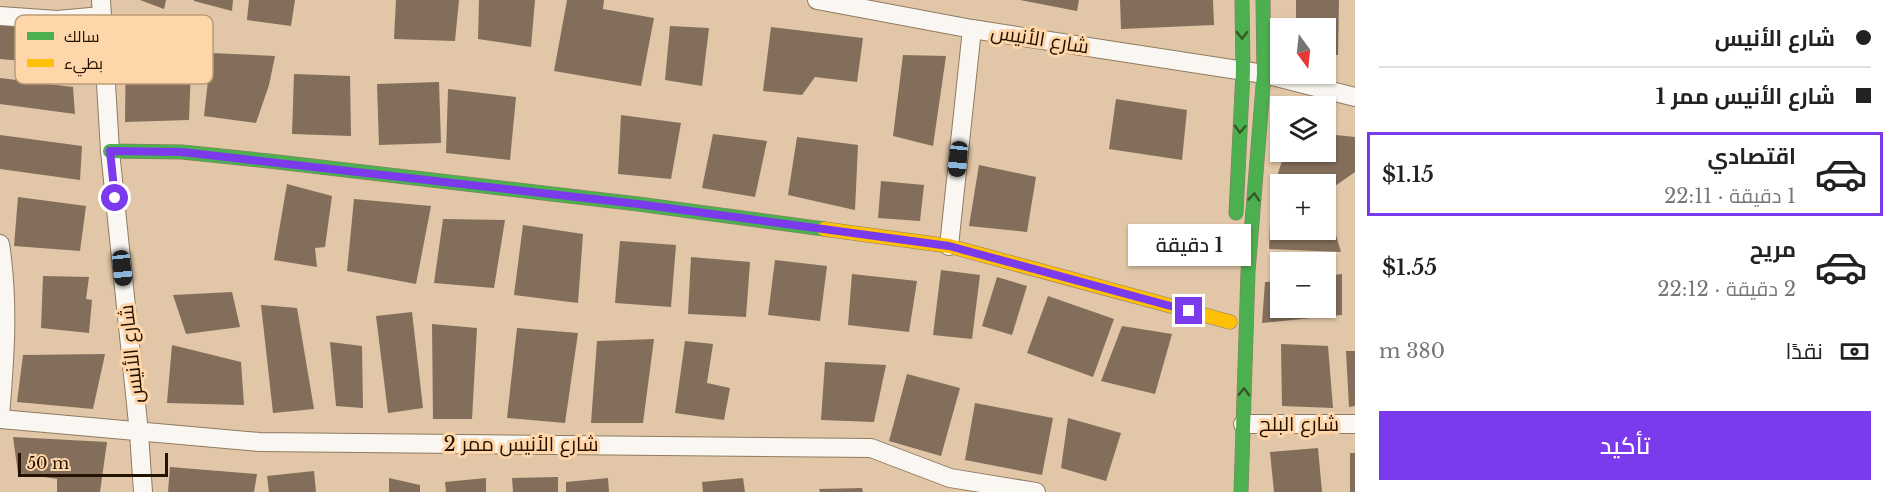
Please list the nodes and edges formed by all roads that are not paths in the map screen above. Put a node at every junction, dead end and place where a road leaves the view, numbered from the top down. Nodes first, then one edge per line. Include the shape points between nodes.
1 (818, 0) edge
2 (1242, 0) edge
3 (1263, 0) edge
4 (101, 8) edge
5 (75, 15) edge
6 (0, 16) edge
7 (15, 17) edge
8 (972, 29) junction
9 (1243, 71) junction
10 (1264, 74) junction
11 (106, 84) edge
12 (1355, 98) edge
13 (110, 151) junction
14 (1235, 231) dead end
15 (0, 244) edge
16 (949, 246) junction
17 (1230, 322) dead end
18 (0, 418) edge
19 (1243, 424) junction
20 (1355, 424) edge
21 (139, 433) junction
22 (143, 492) edge
23 (1036, 492) edge
24 (1241, 492) edge

1 - 8 street, شارع الأنيس
2 -> 9 street
3 - 10 street
4 - 5 street
6 - 7 street
8 - 9 street, شارع الأنيس
8 - 16 street
9 - 10 street, شارع الأنيس
9 -> 14 street
10 - 12 street, شارع الأنيس
19 -> 10 street via 1248,272
11 - 13 street, شارع الأنيس
13 - 16 street via 182,152 269,161
13 - 21 street, شارع الأنيس
15 - 18 street via 7,338
16 - 17 street
18 - 21 street, شارع الأنيس ممر 2
19 - 20 street, شارع البلح
19 - 24 street
21 - 22 street, شارع الأنيس
21 - 23 street, شارع الأنيس ممر 2 via 260,442 871,448 950,478

